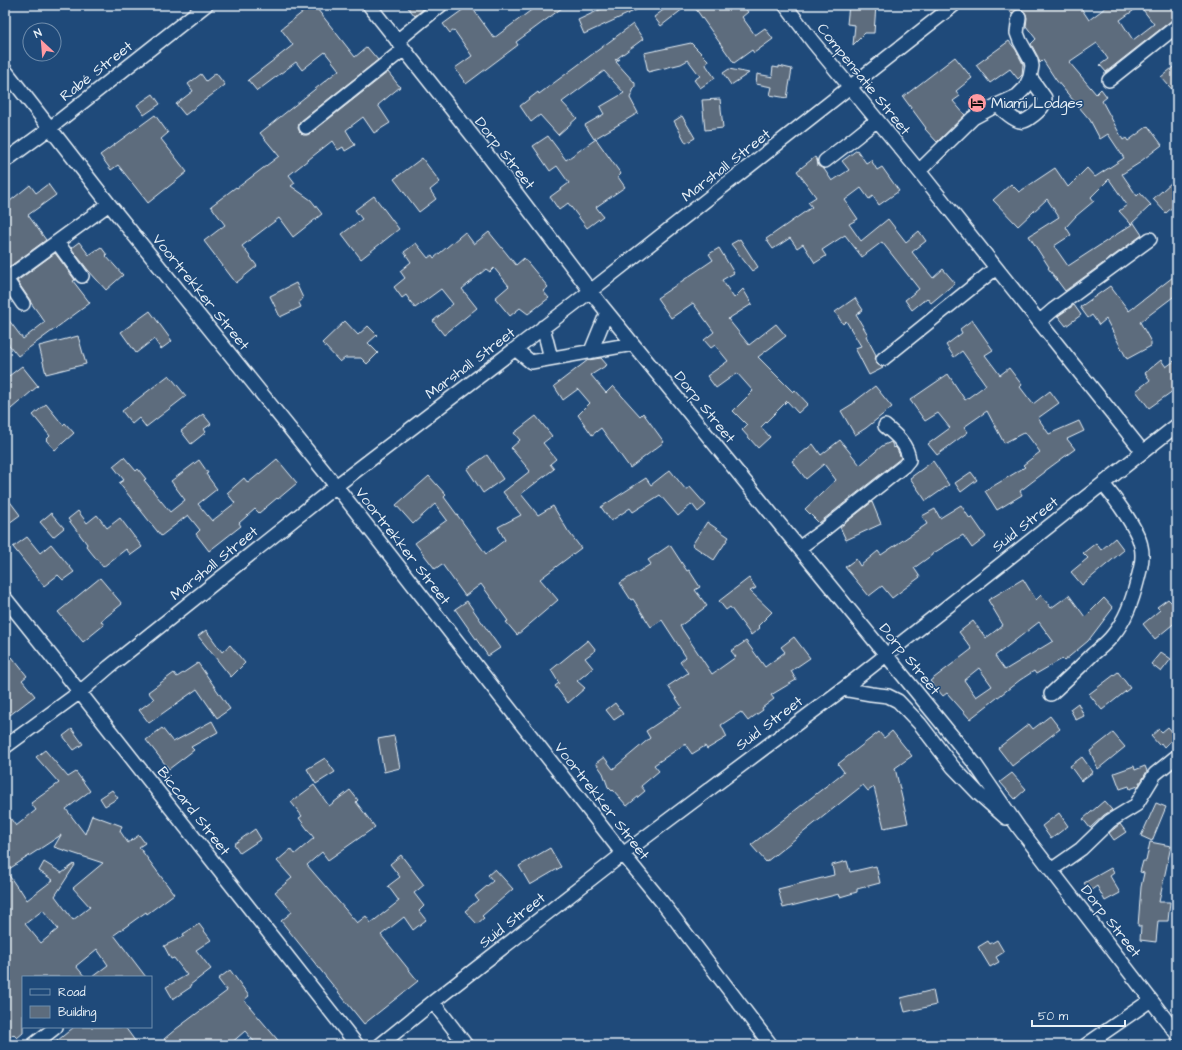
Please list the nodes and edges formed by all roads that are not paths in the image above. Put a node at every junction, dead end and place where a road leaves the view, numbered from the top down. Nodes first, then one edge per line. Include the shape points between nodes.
1 (206, 5) edge
2 (369, 5) edge
3 (441, 5) edge
4 (785, 5) edge
5 (954, 5) edge
6 (1018, 17) dead end
7 (1177, 26) edge
8 (400, 45) junction
9 (5, 70) edge
10 (1030, 77) junction
11 (1109, 80) dead end
12 (850, 88) junction
13 (997, 105) junction
14 (876, 120) junction
15 (306, 127) dead end
16 (50, 128) junction
17 (5, 161) edge
18 (825, 161) dead end
19 (919, 172) junction
20 (109, 204) junction
21 (1150, 240) dead end
22 (56, 242) junction
23 (996, 268) junction
24 (82, 276) dead end
25 (5, 279) edge
26 (590, 291) junction
27 (23, 304) dead end
28 (607, 312) junction
29 (1039, 322) junction
30 (543, 327) junction
31 (633, 344) junction
32 (515, 349) junction
33 (591, 352) junction
34 (551, 358) junction
35 (883, 359) dead end
36 (1177, 425) edge
37 (885, 426) dead end
38 (1143, 452) junction
39 (1103, 484) junction
40 (336, 486) junction
41 (799, 548) junction
42 (5, 598) edge
43 (885, 654) junction
44 (843, 689) junction
45 (80, 692) junction
46 (1051, 694) dead end
47 (5, 747) edge
48 (1177, 756) edge
49 (1019, 828) junction
50 (623, 854) junction
51 (1051, 870) junction
52 (1151, 1000) junction
53 (433, 1002) junction
54 (55, 1028) edge
55 (1177, 1034) edge
56 (33, 1045) edge
57 (357, 1045) edge
58 (380, 1045) edge
59 (466, 1045) edge
60 (771, 1045) edge
61 (1086, 1045) edge

1 - 16 street, Rabé Street
2 - 8 street, Dorp Street
3 - 8 street
4 - 12 street, Compensatie Street
5 - 12 street, Marshall Street
6 - 10 street via 1017,33 1032,66
7 - 11 street
8 - 15 street
8 - 26 street, Dorp Street via 483,149
9 - 16 street, Voortrekker Street
10 - 13 street via 1020,94
10 - 13 street via 1045,98 1044,105 1035,114 1020,122
12 - 14 street, Compensatie Street
12 - 26 street, Marshall Street
13 - 19 street via 973,118
14 - 18 street
14 - 19 street, Compensatie Street
16 - 17 street, Rabé Street
16 - 20 street, Voortrekker Street
19 - 23 street, Compensatie Street
20 - 22 street
20 - 40 street, Voortrekker Street
21 - 29 street
22 - 24 street
22 - 25 street
23 - 29 street, Compensatie Street
23 - 35 street
25 - 27 street
26 - 28 street, Dorp Street
26 - 30 street, Marshall Street
28 - 31 street, Dorp Street
28 - 33 street
29 - 38 street, Compensatie Street
30 - 32 street, Marshall Street
30 - 34 street
31 - 33 street
31 - 41 street, Dorp Street
32 - 34 street via 531,362
32 - 40 street, Marshall Street
33 - 34 street
36 - 38 street, Suid Street
37 - 41 street via 899,438 908,451 909,460
38 - 39 street, Suid Street
39 - 43 street, Suid Street
39 - 46 street via 1127,518 1141,545 1139,575 1131,603 1113,635
40 - 45 street, Marshall Street via 109,666
40 - 50 street, Voortrekker Street
41 - 43 street, Dorp Street
42 - 45 street, Biccard Street
43 - 44 street, Suid Street
43 - 49 street, Dorp Street via 975,764
44 - 49 street, Dorp Street via 888,696 898,701 978,794
44 - 50 street, Suid Street
45 - 47 street, Marshall Street
45 - 57 street, Biccard Street
48 - 51 street via 1155,774 1136,805 1110,821 1081,849
49 - 51 street, Dorp Street
50 - 53 street, Suid Street
50 - 60 street, Voortrekker Street
51 - 52 street, Dorp Street
52 - 55 street, Dorp Street
52 - 61 street
53 - 58 street, Suid Street
53 - 59 street
54 - 56 street

